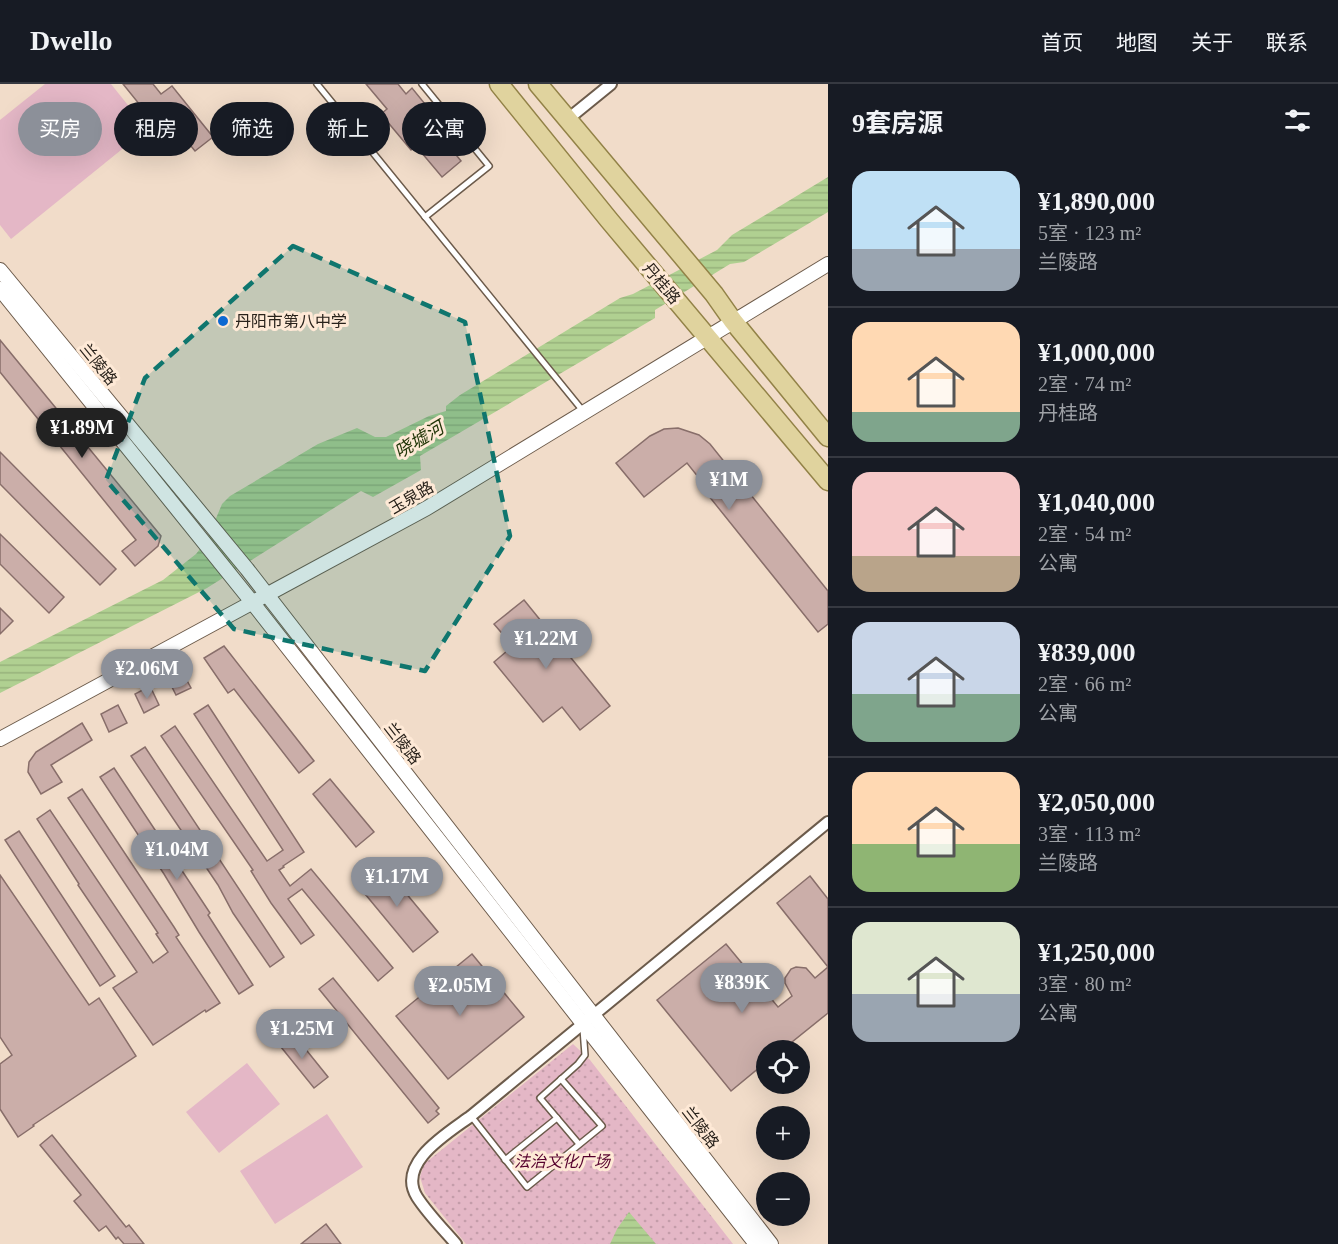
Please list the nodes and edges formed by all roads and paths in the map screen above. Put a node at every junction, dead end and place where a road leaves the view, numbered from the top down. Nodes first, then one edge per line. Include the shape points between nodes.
1 (317, 84) edge
2 (422, 84) edge
3 (499, 84) edge
4 (538, 84) edge
5 (611, 84) edge
6 (568, 119) junction
7 (425, 218) junction
8 (828, 264) edge
9 (0, 270) edge
10 (0, 289) edge
11 (733, 321) junction
12 (707, 337) junction
13 (583, 411) junction
14 (828, 436) edge
15 (828, 481) edge
16 (267, 594) junction
17 (252, 602) junction
18 (0, 739) edge
19 (828, 822) edge
20 (588, 1018) junction
21 (561, 1079) junction
22 (471, 1116) junction
23 (557, 1118) junction
24 (579, 1144) junction
25 (505, 1160) junction
26 (456, 1244) edge
27 (756, 1244) edge
28 (771, 1244) edge

1 - 7 lane
2 - 7 lane via 489,166
3 - 12 main road, 丹桂路
4 - 6 main road, 丹桂路
5 - 6 street
6 - 11 main road, 丹桂路
7 - 13 lane
8 - 11 street, 玉泉路
9 - 16 street, 兰陵路
10 - 17 street, 兰陵路
11 - 12 street, 玉泉路
11 - 14 main road, 丹桂路
12 - 13 street, 玉泉路
12 - 15 main road, 丹桂路
13 - 16 street, 玉泉路 via 427,508
16 - 17 street, 玉泉路
16 - 20 street, 兰陵路
17 - 18 street, 玉泉路
17 - 20 street, 兰陵路
19 - 20 street
20 - 21 lane via 585,1055
20 - 22 street
20 - 27 street, 兰陵路
20 - 28 street, 兰陵路
21 - 23 lane via 540,1098
21 - 24 lane via 602,1126
22 - 25 lane
22 - 26 street via 431,1145 414,1172 417,1196
23 - 24 lane
23 - 25 lane
24 - 25 lane via 526,1187

